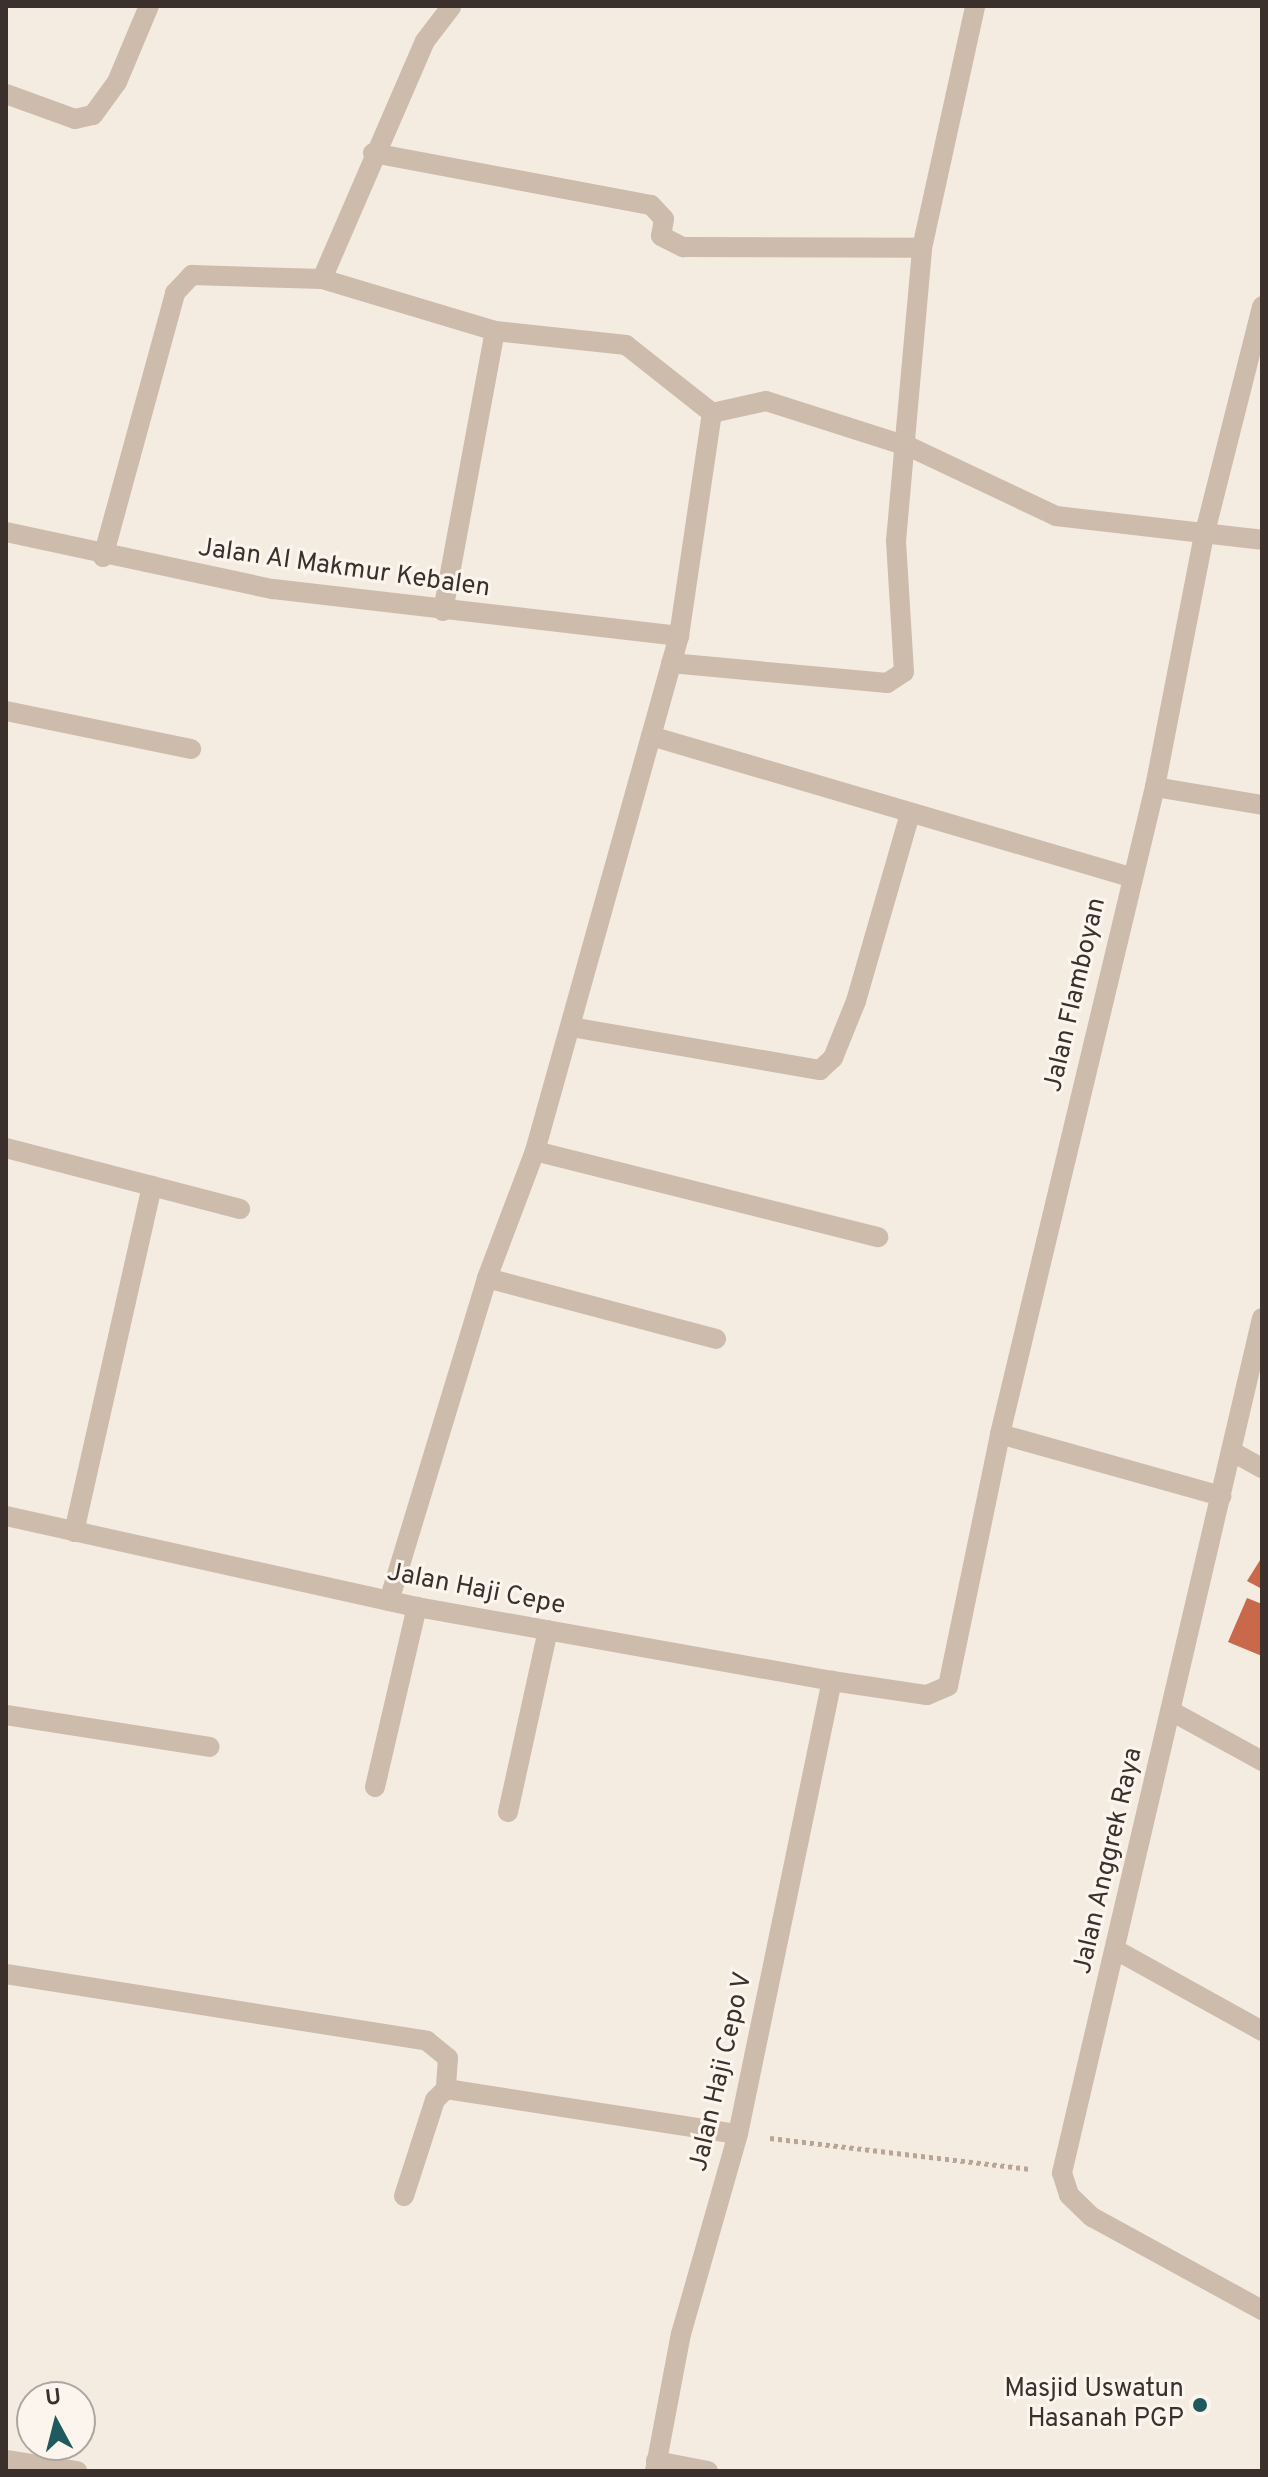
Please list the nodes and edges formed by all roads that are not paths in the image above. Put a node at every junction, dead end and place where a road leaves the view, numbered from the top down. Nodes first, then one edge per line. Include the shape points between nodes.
1 (149, 6) edge
2 (450, 6) edge
3 (460, 6) edge
4 (975, 6) edge
5 (6, 94) edge
6 (373, 153) junction
7 (922, 248) junction
8 (322, 279) junction
9 (1262, 306) edge
10 (495, 331) junction
11 (712, 413) junction
12 (910, 447) junction
13 (6, 532) edge
14 (1204, 536) junction
15 (1262, 540) edge
16 (103, 557) junction
17 (443, 611) junction
18 (679, 636) junction
19 (671, 663) junction
20 (6, 711) edge
21 (651, 736) junction
22 (191, 749) dead end
23 (1155, 787) junction
24 (1262, 805) edge
25 (910, 814) junction
26 (1130, 877) junction
27 (571, 1027) junction
28 (6, 1148) edge
29 (535, 1151) junction
30 (152, 1186) junction
31 (240, 1209) dead end
32 (878, 1237) dead end
33 (487, 1278) junction
34 (1262, 1318) edge
35 (716, 1339) dead end
36 (1000, 1434) junction
37 (1231, 1451) junction
38 (1262, 1468) edge
39 (1221, 1496) junction
40 (6, 1516) edge
41 (74, 1532) junction
42 (389, 1601) junction
43 (417, 1607) junction
44 (548, 1630) junction
45 (832, 1681) junction
46 (940, 1693) joint
47 (1171, 1711) junction
48 (6, 1715) edge
49 (210, 1747) dead end
50 (1262, 1761) edge
51 (375, 1787) dead end
52 (508, 1812) dead end
53 (1116, 1950) junction
54 (6, 1974) edge
55 (1262, 2031) edge
56 (446, 2089) junction
57 (738, 2134) junction
58 (404, 2196) dead end
59 (1262, 2310) edge
60 (6, 2460) edge
61 (656, 2466) edge
62 (77, 2471) edge
63 (708, 2471) edge

1 - 5 street via 117,82 93,115 75,119
2 - 3 street
2 - 6 street via 425,41
4 - 7 street
6 - 7 street via 651,205 664,219 661,236 683,247
6 - 8 street
7 - 12 street
8 - 10 street
8 - 16 street via 192,275 181,282
9 - 14 street, Jalan Flamboyan
10 - 11 street via 626,345
10 - 17 street
11 - 12 street via 766,401
11 - 18 street
12 - 14 street via 1056,516
12 - 19 street via 896,541 904,672 897,682
13 - 16 street, Jalan Al Makmur Kebalen
14 - 15 street
14 - 23 street, Jalan Flamboyan
16 - 17 street, Jalan Al Makmur Kebalen
17 - 18 street, Jalan Al Makmur Kebalen
18 - 19 street
19 - 21 street
20 - 22 street
21 - 25 street
21 - 27 street
23 - 24 street
23 - 26 street, Jalan Flamboyan
25 - 26 street
25 - 27 street via 856,1001 837,1051 820,1070
26 - 36 street, Jalan Flamboyan
27 - 29 street
28 - 30 street
29 - 32 street
29 - 33 street
30 - 31 street
30 - 41 street
33 - 35 street
33 - 42 street
34 - 37 street, Jalan Anggrek Raya
36 - 39 street
36 - 46 street, Jalan Flamboyan via 954,1676
37 - 38 street
37 - 39 street, Jalan Anggrek Raya
39 - 47 street, Jalan Anggrek Raya
40 - 41 street, Jalan Haji Cepe
41 - 42 street, Jalan Haji Cepe
42 - 43 street, Jalan Haji Cepe
43 - 44 street, Jalan Haji Cepe
43 - 51 street
44 - 45 street, Jalan Haji Cepe
44 - 52 street
45 - 46 street, Jalan Haji Cepe
45 - 57 street, Jalan Haji Cepo V
47 - 50 street
47 - 53 street, Jalan Anggrek Raya
48 - 49 street
53 - 55 street
53 - 59 street, Jalan Anggrek Raya via 1062,2173 1069,2195 1092,2217
54 - 56 street via 427,2041 448,2058
56 - 57 street
56 - 58 street via 435,2100
57 - 61 street, Jalan Haji Cepo V via 681,2334
60 - 62 street
61 - 63 street

